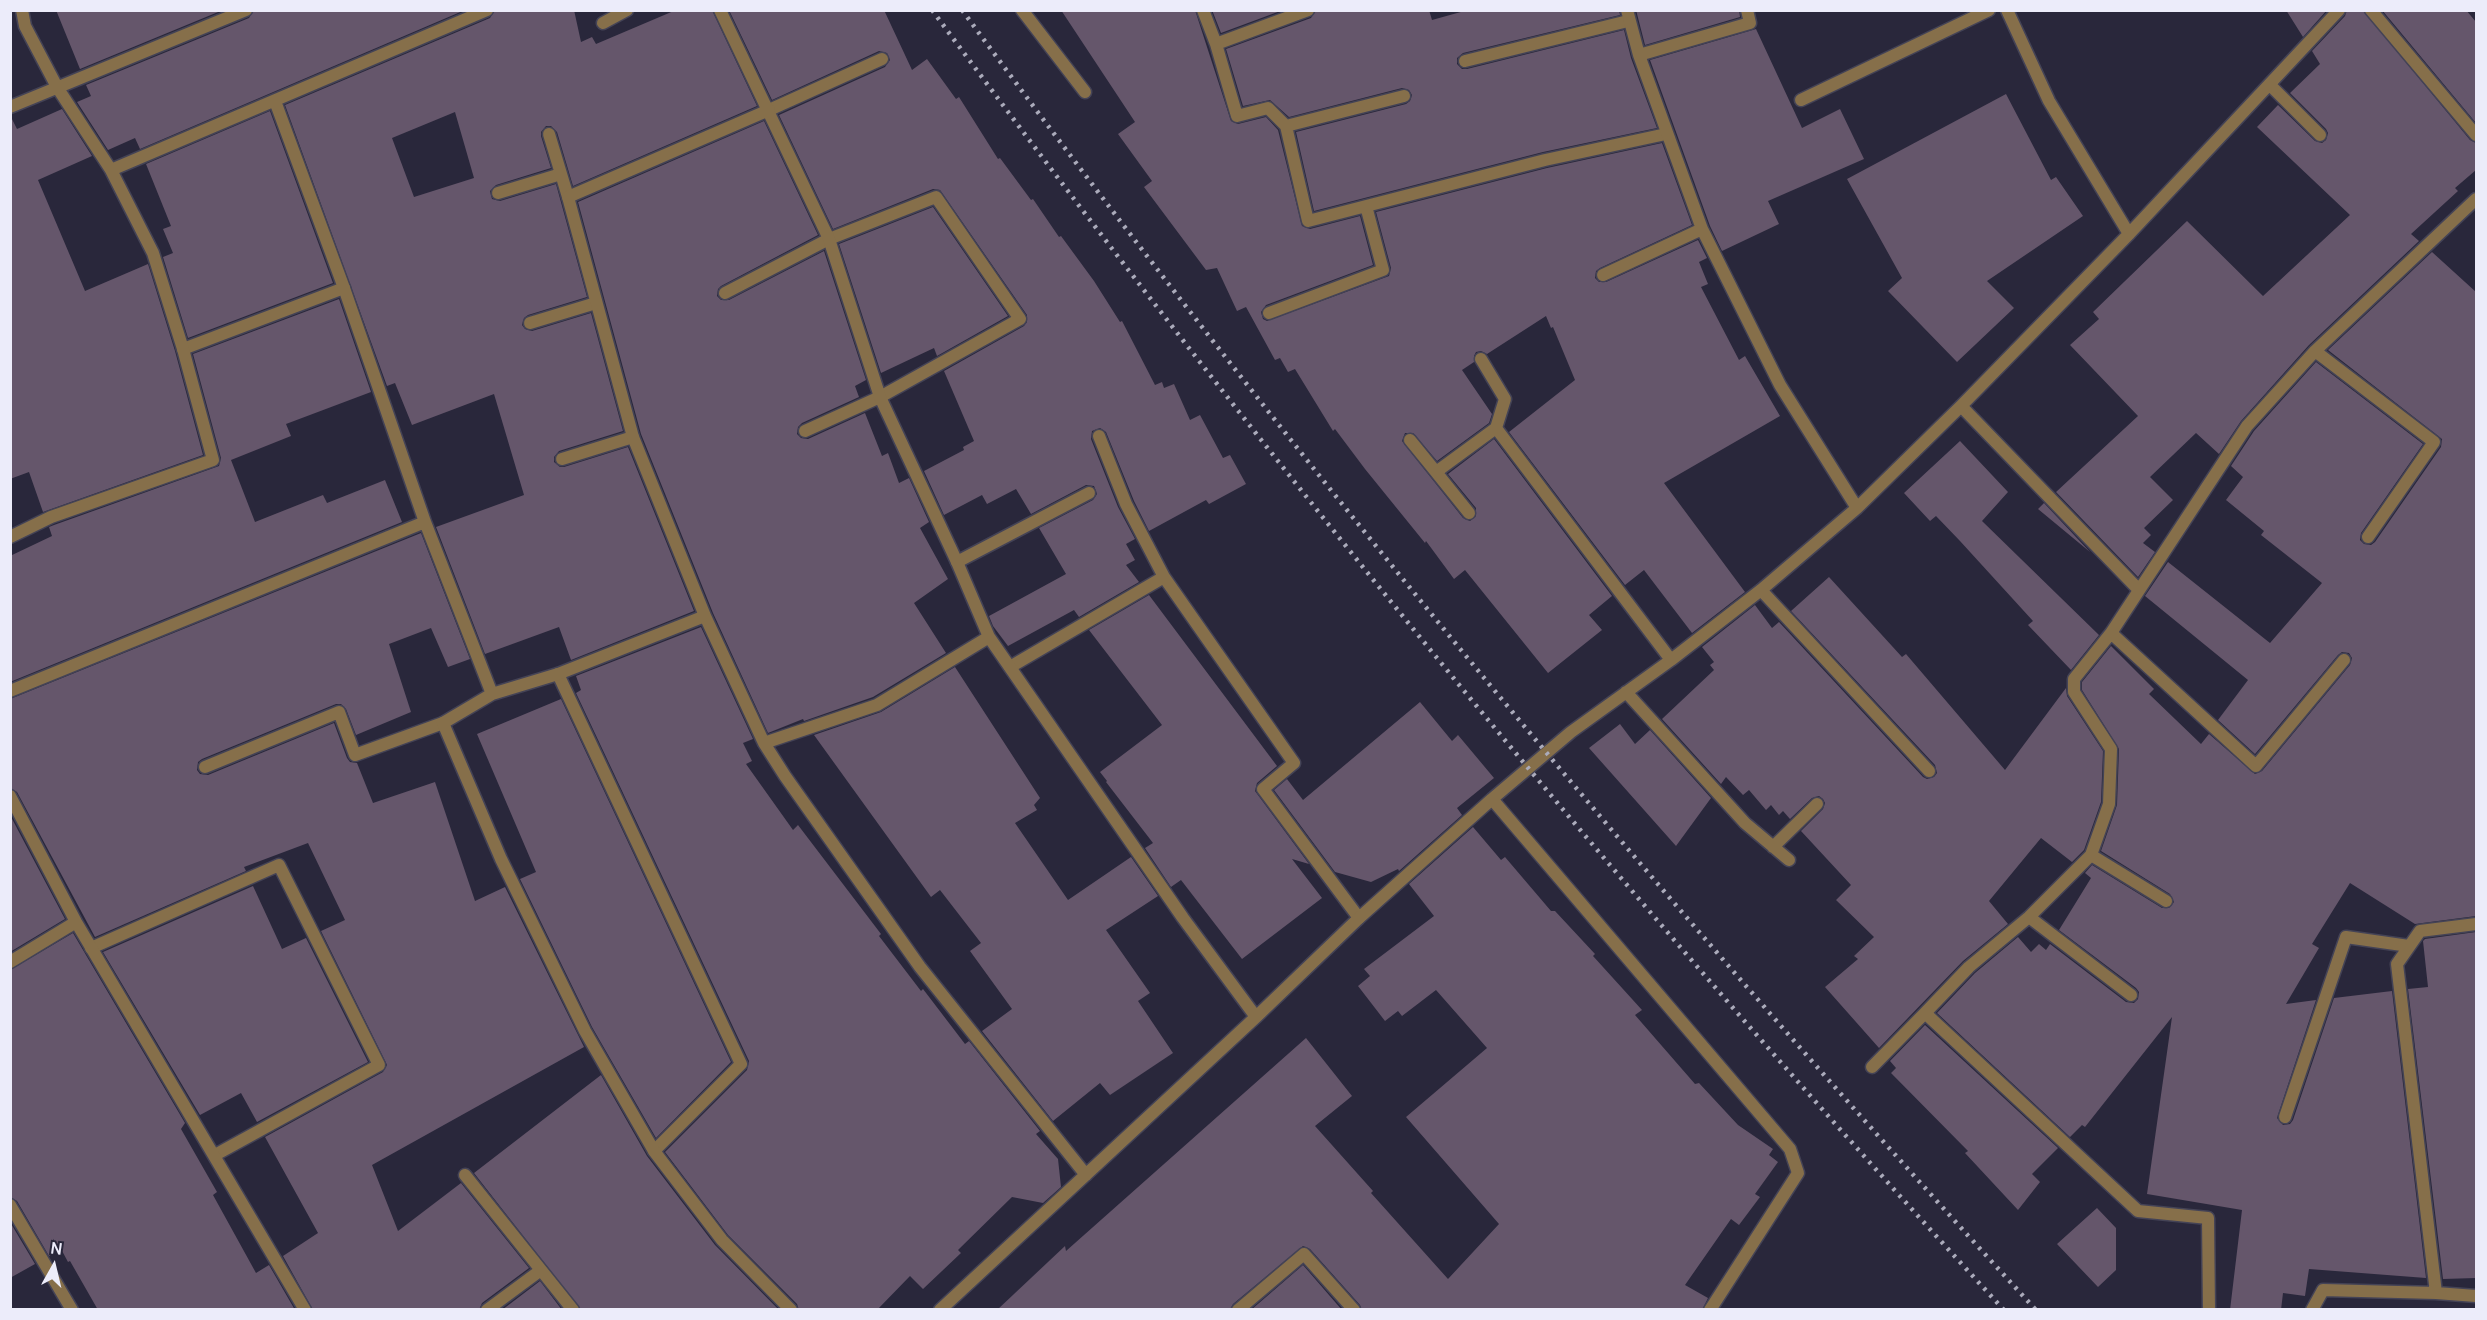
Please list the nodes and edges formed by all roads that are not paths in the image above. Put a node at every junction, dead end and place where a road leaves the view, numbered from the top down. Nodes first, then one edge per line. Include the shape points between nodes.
1 (22, 10) edge
2 (246, 10) edge
3 (487, 10) edge
4 (627, 10) edge
5 (720, 10) edge
6 (1022, 10) edge
7 (1203, 10) edge
8 (1308, 10) edge
9 (1747, 10) edge
10 (1989, 10) edge
11 (2007, 10) edge
12 (2339, 10) edge
13 (2371, 10) edge
14 (1628, 16) edge
15 (603, 22) dead end
16 (1216, 44) junction
17 (1639, 55) junction
18 (882, 59) dead end
19 (1465, 61) dead end
20 (2270, 85) junction
21 (57, 87) junction
22 (1085, 93) dead end
23 (1404, 96) dead end
24 (1801, 100) dead end
25 (275, 101) junction
26 (10, 107) edge
27 (769, 110) junction
28 (1286, 126) junction
29 (549, 134) dead end
30 (1666, 134) junction
31 (2320, 135) dead end
32 (2476, 135) edge
33 (111, 170) junction
34 (561, 174) junction
35 (498, 194) dead end
36 (568, 197) junction
37 (2476, 200) edge
38 (1366, 206) junction
39 (1702, 229) junction
40 (2129, 234) junction
41 (829, 239) junction
42 (1603, 275) dead end
43 (344, 288) junction
44 (725, 293) dead end
45 (596, 303) junction
46 (1269, 313) dead end
47 (530, 323) dead end
48 (183, 349) junction
49 (2315, 351) junction
50 (1481, 359) dead end
51 (879, 397) junction
52 (1961, 406) junction
53 (1496, 428) junction
54 (805, 431) dead end
55 (1099, 435) dead end
56 (633, 437) junction
57 (1410, 440) dead end
58 (562, 459) dead end
59 (1436, 472) junction
60 (1089, 493) dead end
61 (1857, 508) junction
62 (1469, 513) dead end
63 (425, 522) junction
64 (10, 537) edge
65 (2368, 537) dead end
66 (957, 562) junction
67 (1164, 577) junction
68 (1761, 590) junction
69 (2139, 590) junction
70 (705, 616) junction
71 (2111, 633) junction
72 (989, 637) junction
73 (1671, 660) junction
74 (2344, 660) dead end
75 (1010, 667) junction
76 (558, 674) junction
77 (10, 691) edge
78 (1626, 692) junction
79 (492, 694) junction
80 (443, 723) junction
81 (764, 743) junction
82 (205, 767) dead end
83 (1929, 771) dead end
84 (1492, 799) junction
85 (12, 801) edge
86 (1817, 804) dead end
87 (1773, 847) junction
88 (2091, 855) junction
89 (1789, 860) dead end
90 (2166, 901) dead end
91 (2029, 917) junction
92 (1359, 918) junction
93 (76, 922) junction
94 (2476, 924) edge
95 (2409, 946) junction
96 (91, 948) junction
97 (10, 962) edge
98 (2131, 995) dead end
99 (1925, 1013) junction
100 (1256, 1017) junction
101 (1872, 1067) dead end
102 (2285, 1117) dead end
103 (654, 1151) junction
104 (215, 1155) junction
105 (465, 1175) dead end
106 (1086, 1175) junction
107 (10, 1205) edge
108 (541, 1270) junction
109 (2436, 1293) junction
110 (2476, 1296) edge
111 (72, 1310) edge
112 (305, 1310) edge
113 (487, 1310) edge
114 (573, 1310) edge
115 (791, 1310) edge
116 (940, 1310) edge
117 (1238, 1310) edge
118 (1354, 1310) edge
119 (1710, 1310) edge
120 (2209, 1310) edge
121 (2312, 1310) edge

1 - 21 street via 25,26
2 - 21 street
3 - 25 street
4 - 15 street
5 - 27 street
6 - 22 street
7 - 16 street
8 - 16 street
9 - 17 street via 1750,23
10 - 24 street
11 - 40 street via 2049,101
12 - 20 street
13 - 32 street
14 - 17 street
14 - 19 street
16 - 28 street via 1237,116 1268,108
17 - 30 street
18 - 27 street
20 - 31 street
20 - 40 street
21 - 26 street
21 - 33 street
23 - 28 street
25 - 33 street
25 - 43 street
27 - 36 street
27 - 41 street
28 - 38 street via 1308,221
29 - 34 street
30 - 38 street
30 - 39 street
33 - 48 street via 153,253
34 - 35 street
34 - 36 street
36 - 45 street
37 - 49 street
38 - 46 street via 1383,270
39 - 42 street
39 - 61 street via 1780,385
40 - 52 street
41 - 44 street
41 - 51 street
41 - 51 street via 936,197 1020,319
43 - 48 street
43 - 63 street
45 - 47 street
45 - 56 street
48 - 64 street via 213,460 51,517
49 - 65 street via 2434,442
49 - 69 street via 2247,426
50 - 53 street via 1505,399
51 - 54 street
51 - 66 street
52 - 61 street
52 - 69 street
53 - 59 street
53 - 73 street
55 - 67 street via 1126,504
56 - 58 street
56 - 70 street
57 - 59 street
59 - 62 street
60 - 66 street
61 - 68 street
63 - 77 street
63 - 79 street
66 - 72 street
67 - 75 street
67 - 92 street via 1294,764 1263,789
68 - 73 street
68 - 83 street
69 - 71 street
70 - 76 street
70 - 81 street
71 - 74 street via 2256,766
71 - 88 street via 2074,680 2074,692 2111,749 2109,804
72 - 75 street
72 - 81 street via 877,705
73 - 78 street
75 - 100 street
76 - 79 street
76 - 103 street via 741,1064
78 - 84 street via 1571,732
78 - 87 street via 1745,823
79 - 80 street
80 - 82 street via 355,755 339,712
80 - 103 street via 501,859 585,1031
81 - 106 street via 921,967
84 - 92 street
84 - 119 street via 1790,1149 1798,1173
85 - 93 street
86 - 87 street
87 - 89 street
88 - 90 street
88 - 91 street
91 - 98 street
91 - 99 street via 1969,967
92 - 100 street
93 - 96 street
93 - 97 street
94 - 95 street via 2420,931
95 - 102 street via 2346,937
95 - 109 street via 2397,964
96 - 104 street
96 - 104 street via 279,865 379,1065
99 - 101 street
99 - 120 street via 2138,1211 2208,1218
100 - 106 street
103 - 115 street via 722,1240
104 - 112 street
105 - 108 street
106 - 116 street
107 - 111 street
108 - 113 street
108 - 114 street
109 - 110 street
109 - 121 street via 2323,1290
117 - 118 street via 1304,1254

